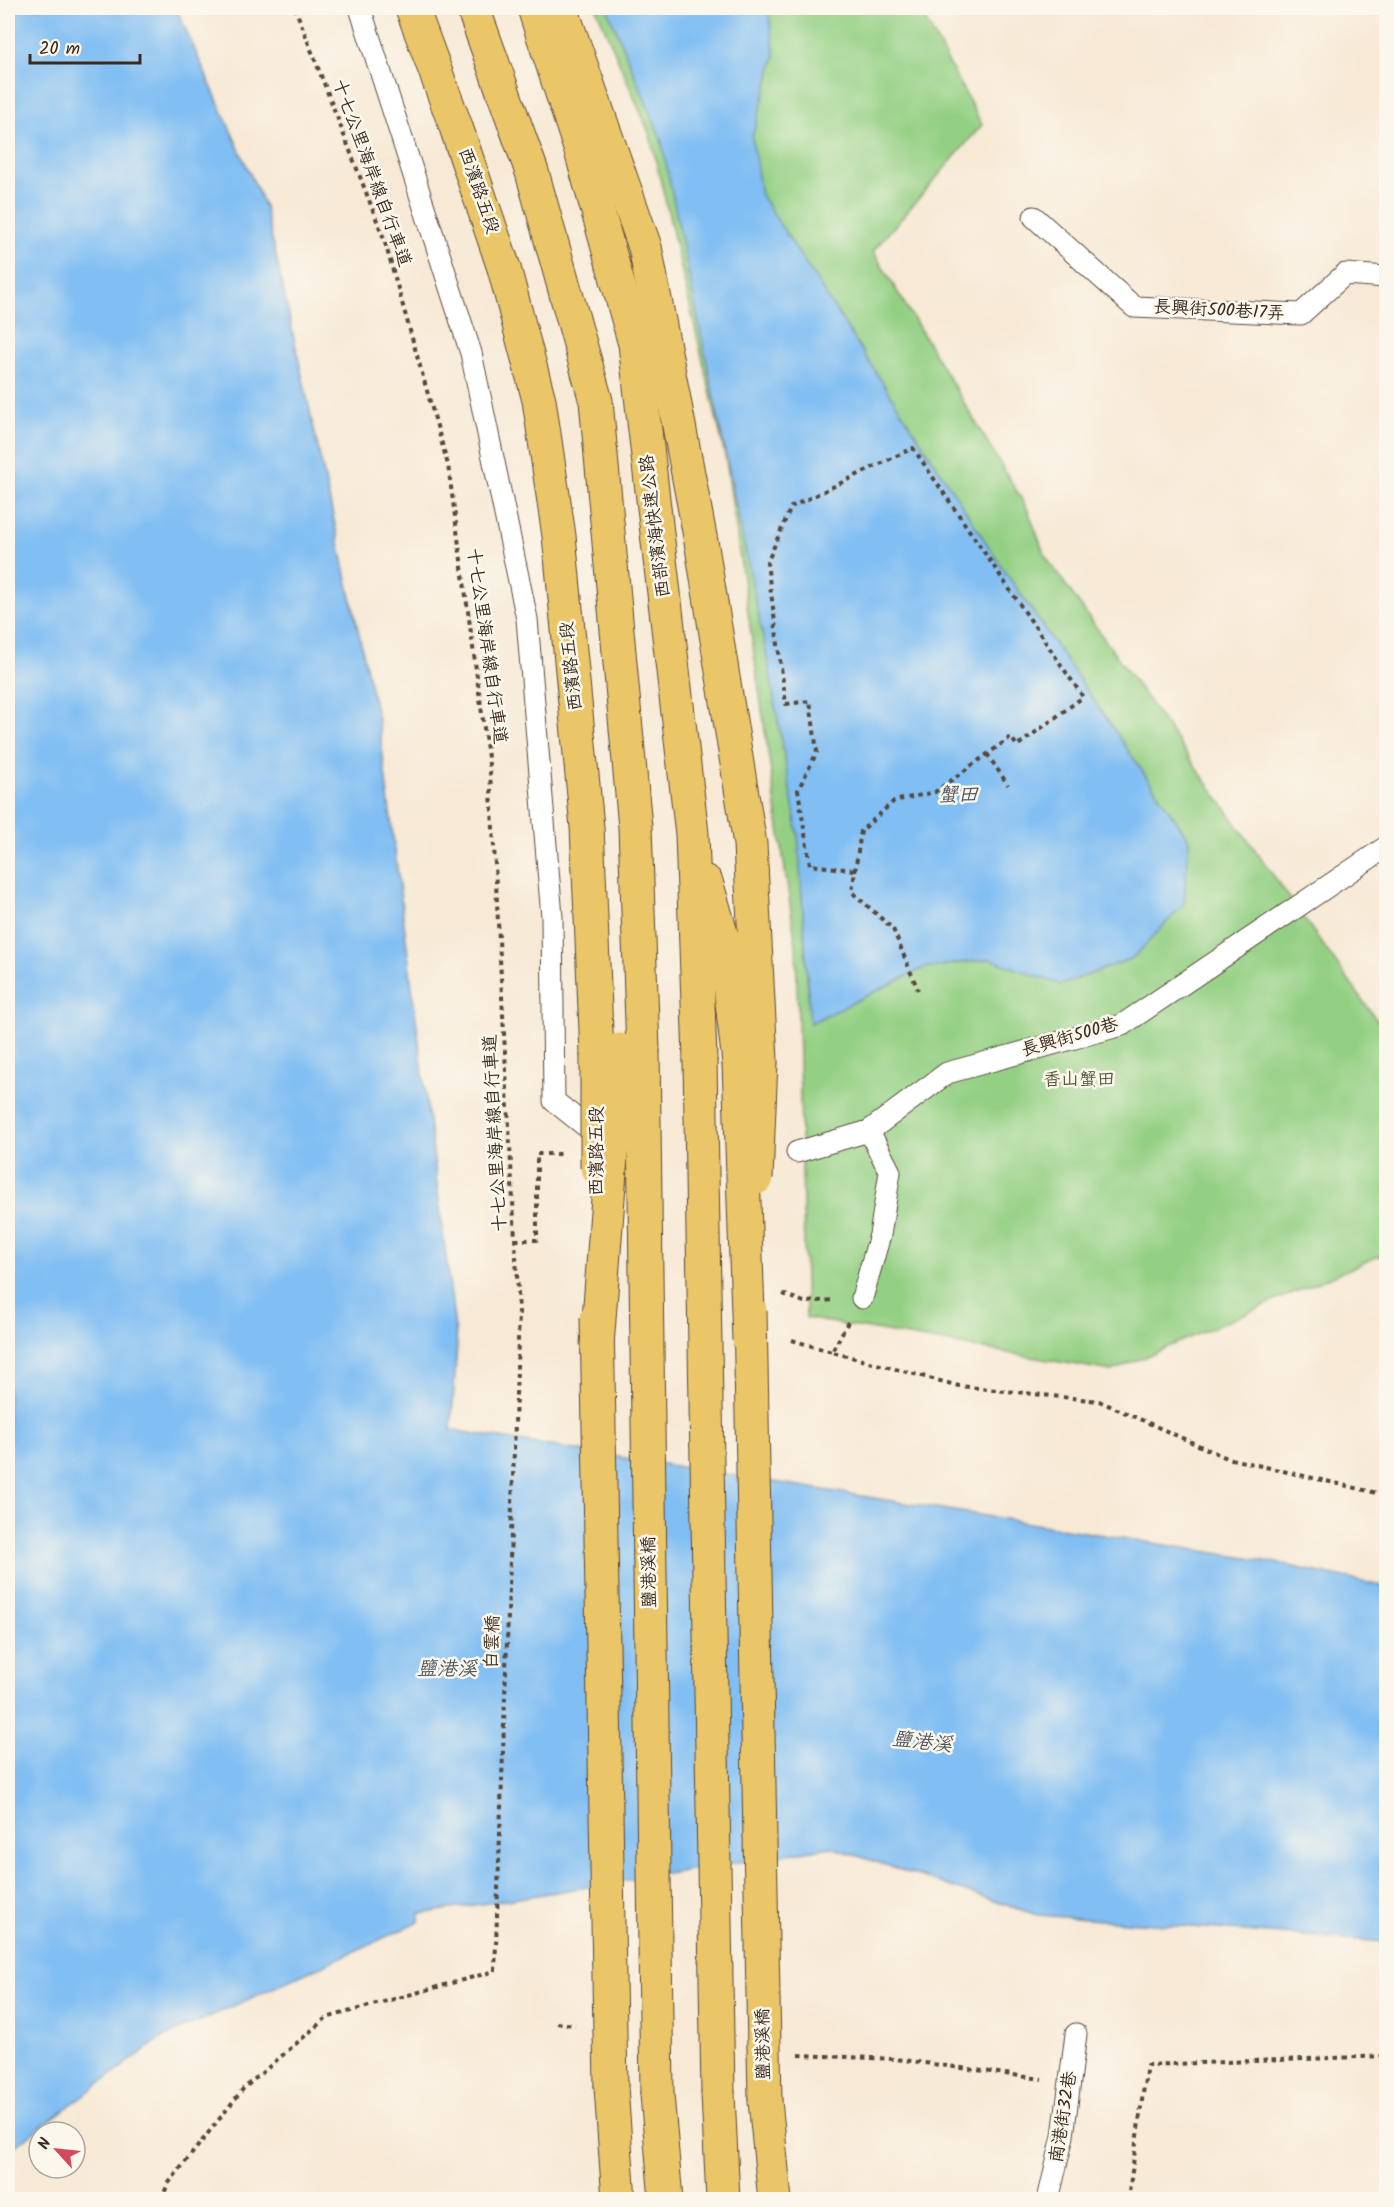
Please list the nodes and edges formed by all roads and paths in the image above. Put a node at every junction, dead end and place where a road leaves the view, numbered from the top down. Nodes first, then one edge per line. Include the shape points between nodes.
1 (295, 8) edge
2 (360, 8) edge
3 (412, 8) edge
4 (473, 8) edge
5 (534, 8) edge
6 (561, 8) edge
7 (1034, 218) dead end
8 (1386, 278) edge
9 (987, 754) junction
10 (1008, 785) dead end
11 (692, 834) junction
12 (1386, 847) edge
13 (854, 870) junction
14 (918, 990) dead end
15 (620, 1051) junction
16 (750, 1062) junction
17 (869, 1131) junction
18 (797, 1152) dead end
19 (625, 1157) dead end
20 (862, 1298) joint
21 (519, 1313) joint
22 (792, 1340) dead end
23 (832, 1352) junction
24 (1386, 1495) edge
25 (557, 2023) dead end
26 (580, 2026) dead end
27 (1076, 2034) dead end
28 (790, 2054) dead end
29 (1386, 2056) edge
30 (1070, 2083) junction
31 (161, 2199) edge
32 (619, 2199) edge
33 (666, 2199) edge
34 (723, 2199) edge
35 (775, 2199) edge
36 (1048, 2199) edge
37 (1128, 2199) edge

1 - 21 path, 十七公里海岸線自行車道 via 384,239 448,465 490,772
2 - 19 lane via 471,353 527,619 552,917 554,1101
3 - 15 main road, 西濱路五段 via 504,268 539,400 559,536 587,827
4 - 15 main road via 532,172 596,400 635,827
5 - 11 main road, 西部濱海快速公路 via 582,151 635,344
6 - 16 main road via 648,259 702,547 750,844
7 - 8 lane, 長興街500巷17弄 via 1134,307 1301,314 1345,274
9 - 10 path
9 - 13 path via 935,792 894,801 861,831
9 - 13 path via 1011,737 1017,746 1083,697 913,448 791,507 767,563 786,704 810,701 816,742 817,752 798,790 810,866
11 - 16 main road via 726,950
11 - 34 main road, 西部濱海快速公路, bridge
12 - 17 lane, 長興街500巷 via 1122,1025 947,1073
13 - 14 path via 852,892 893,929
15 - 32 main road, bridge via 597,1346 611,2087
15 - 33 main road, 鹽港溪橋, bridge via 657,2094
16 - 35 main road, 鹽港溪橋, bridge via 749,1340 765,2101
17 - 18 lane, 長興街500巷
17 - 20 lane via 890,1172 880,1235
20 - 23 path
21 - 31 path, 白雲橋 via 495,1971 326,2018 243,2089 168,2184
22 - 23 path
23 - 24 path via 959,1386 1099,1401 1227,1458
25 - 26 path
27 - 30 lane, 南港街32巷
28 - 30 path via 896,2059
29 - 37 path via 1147,2066
30 - 36 lane, 南港街32巷

